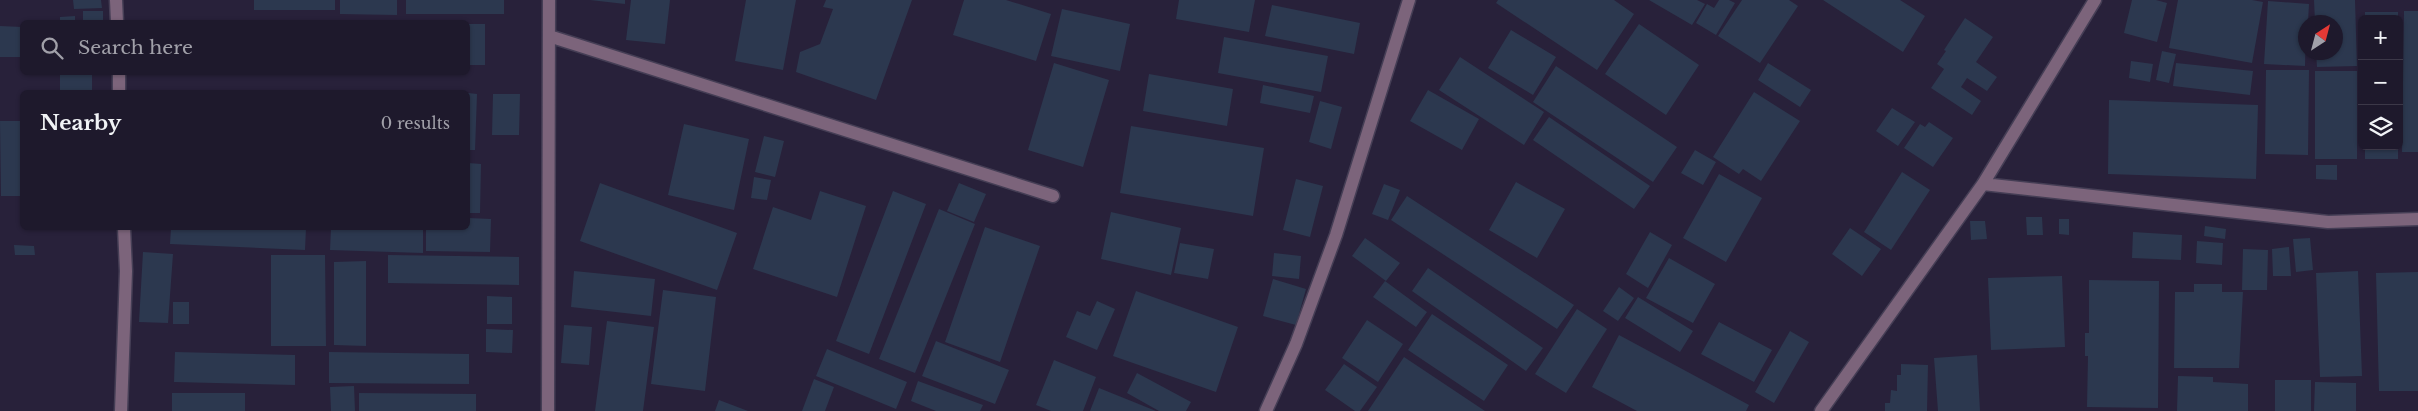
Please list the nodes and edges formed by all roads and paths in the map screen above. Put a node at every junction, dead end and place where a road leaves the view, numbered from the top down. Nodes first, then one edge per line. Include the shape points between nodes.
1 (116, 0) edge
2 (549, 0) edge
3 (1409, 0) edge
4 (2095, 0) edge
5 (117, 20) edge
6 (550, 36) junction
7 (119, 75) edge
8 (120, 90) edge
9 (1983, 184) junction
10 (1053, 196) dead end
11 (2418, 219) edge
12 (124, 230) edge
13 (121, 411) edge
14 (548, 411) edge
15 (1266, 411) edge
16 (1821, 411) edge

1 - 5 street
2 - 6 street
3 - 15 street via 1336,235 1296,344
4 - 9 street
6 - 10 street
6 - 14 street
7 - 8 street
9 - 11 street via 2328,222
9 - 16 street
12 - 13 street via 126,271

